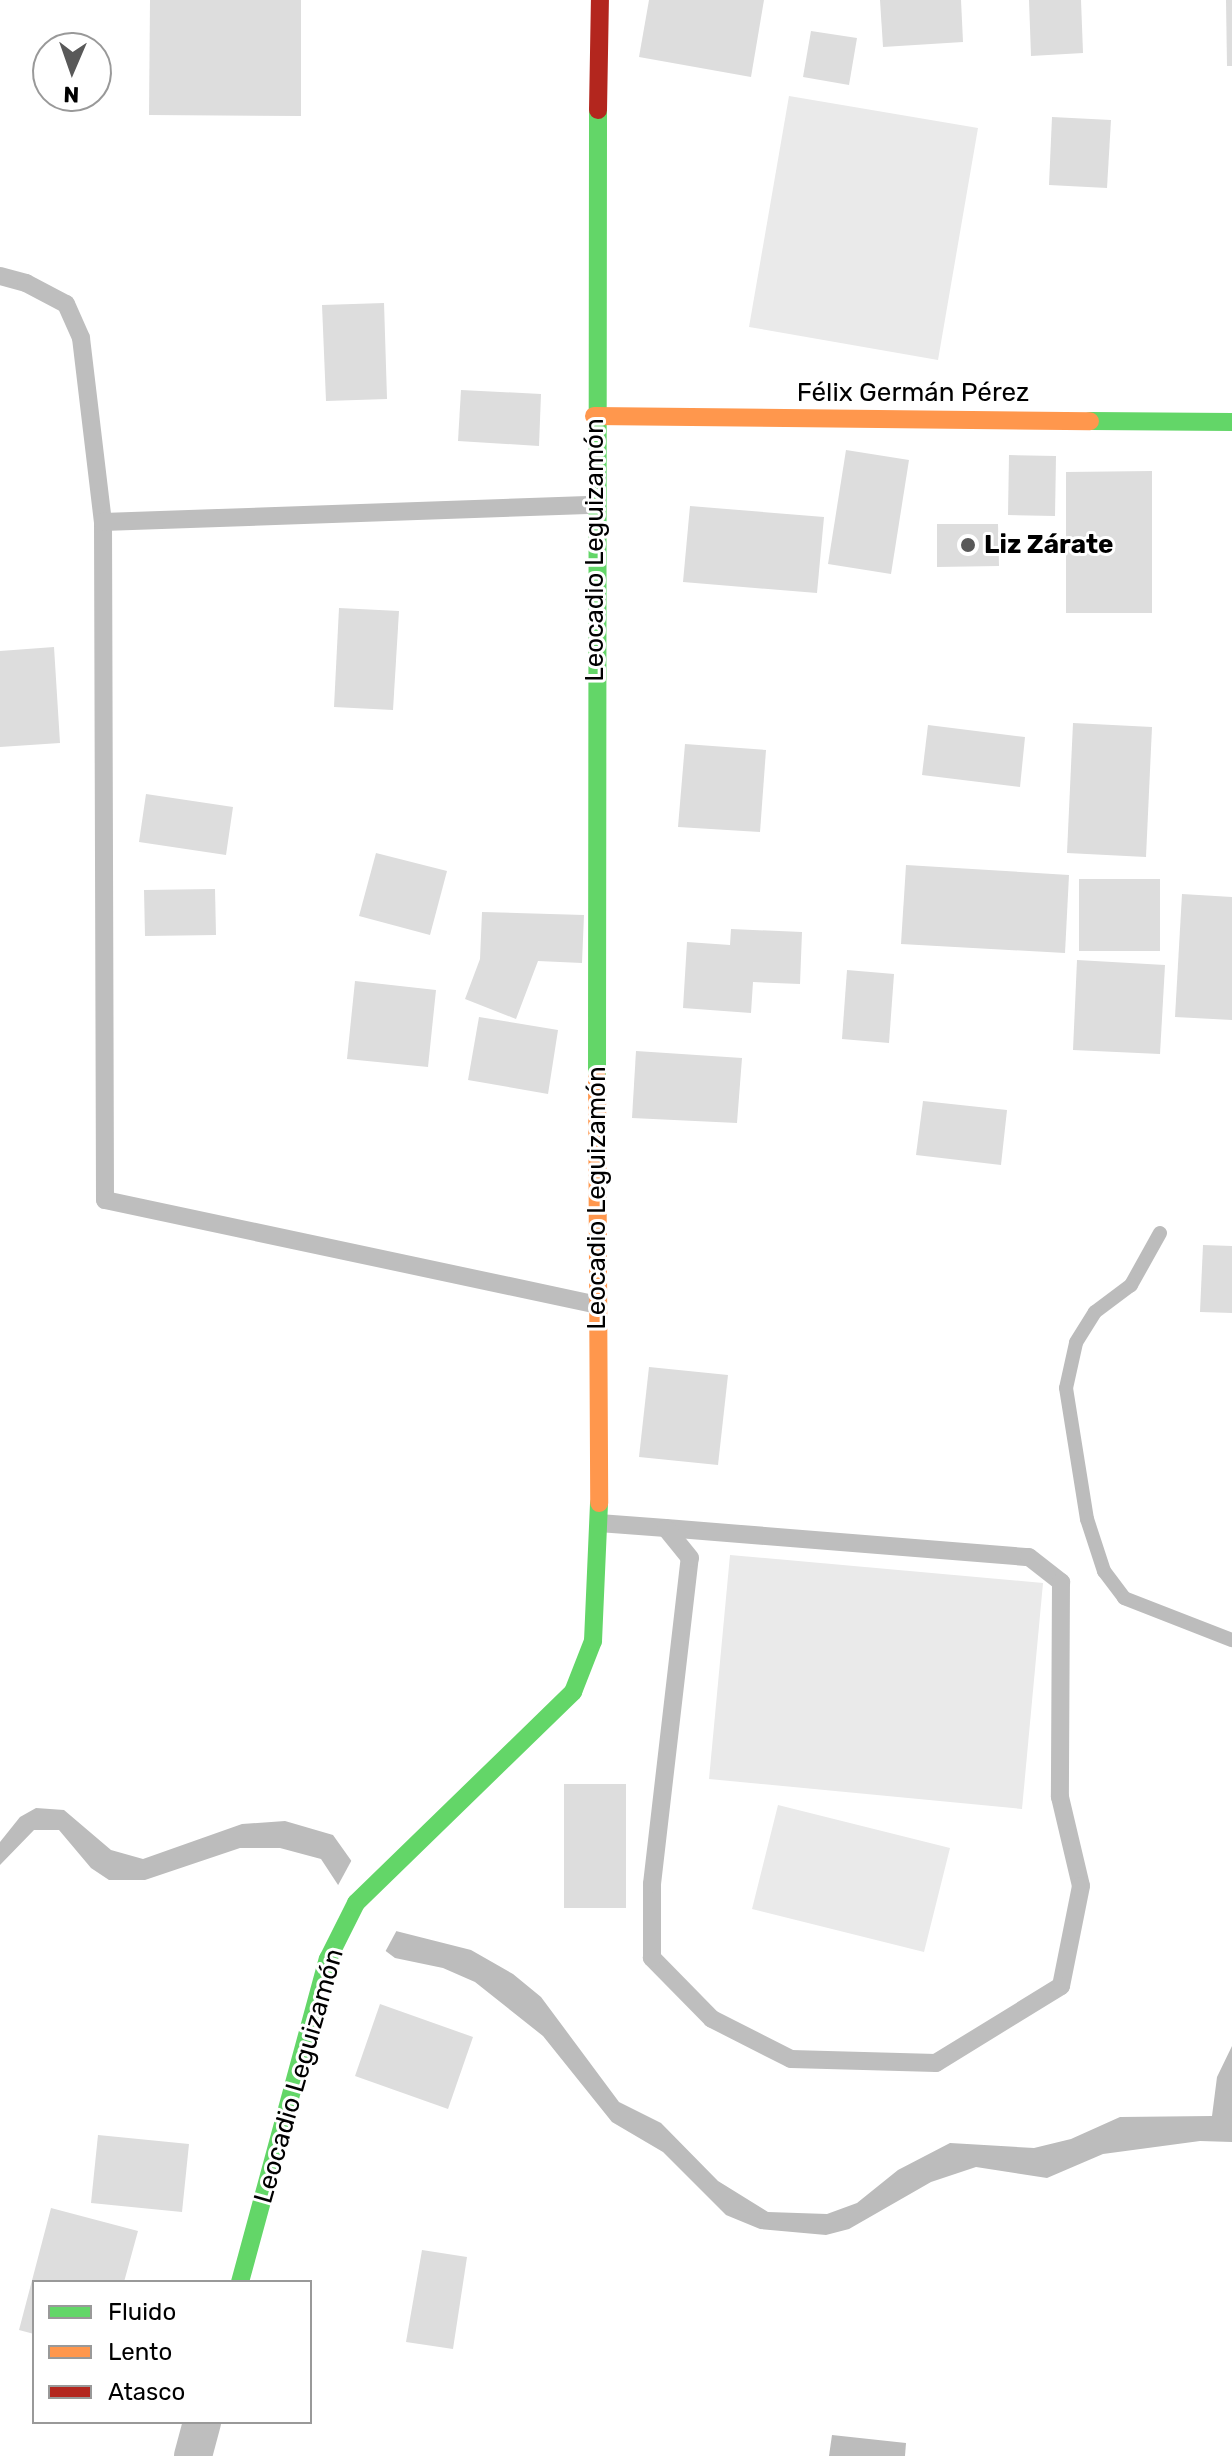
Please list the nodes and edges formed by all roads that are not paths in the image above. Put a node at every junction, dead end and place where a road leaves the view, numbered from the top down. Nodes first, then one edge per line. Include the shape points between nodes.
1 (600, 0) edge
2 (0, 276) edge
3 (594, 416) junction
4 (1232, 422) edge
5 (595, 505) junction
6 (103, 522) junction
7 (598, 1305) junction
8 (599, 1523) junction
9 (666, 1528) junction
10 (241, 2280) edge
11 (201, 2424) edge
12 (193, 2456) edge

1 - 3 street, Leocadio Leguizamón
2 - 6 lane via 66,304 81,338
3 - 4 street, Félix Germán Pérez
3 - 5 street, Leocadio Leguizamón
5 - 6 lane
5 - 7 street, Leocadio Leguizamón
6 - 7 lane via 105,1200
7 - 8 street, Leocadio Leguizamón
8 - 9 lane
8 - 10 street, Leocadio Leguizamón via 593,1641 573,1692 356,1903 328,1959
9 - 9 lane via 1029,1557 1061,1582 1060,1797 1081,1886 1061,1986 936,2063 791,2059 712,2019 652,1958 652,1884 690,1558
11 - 12 street

